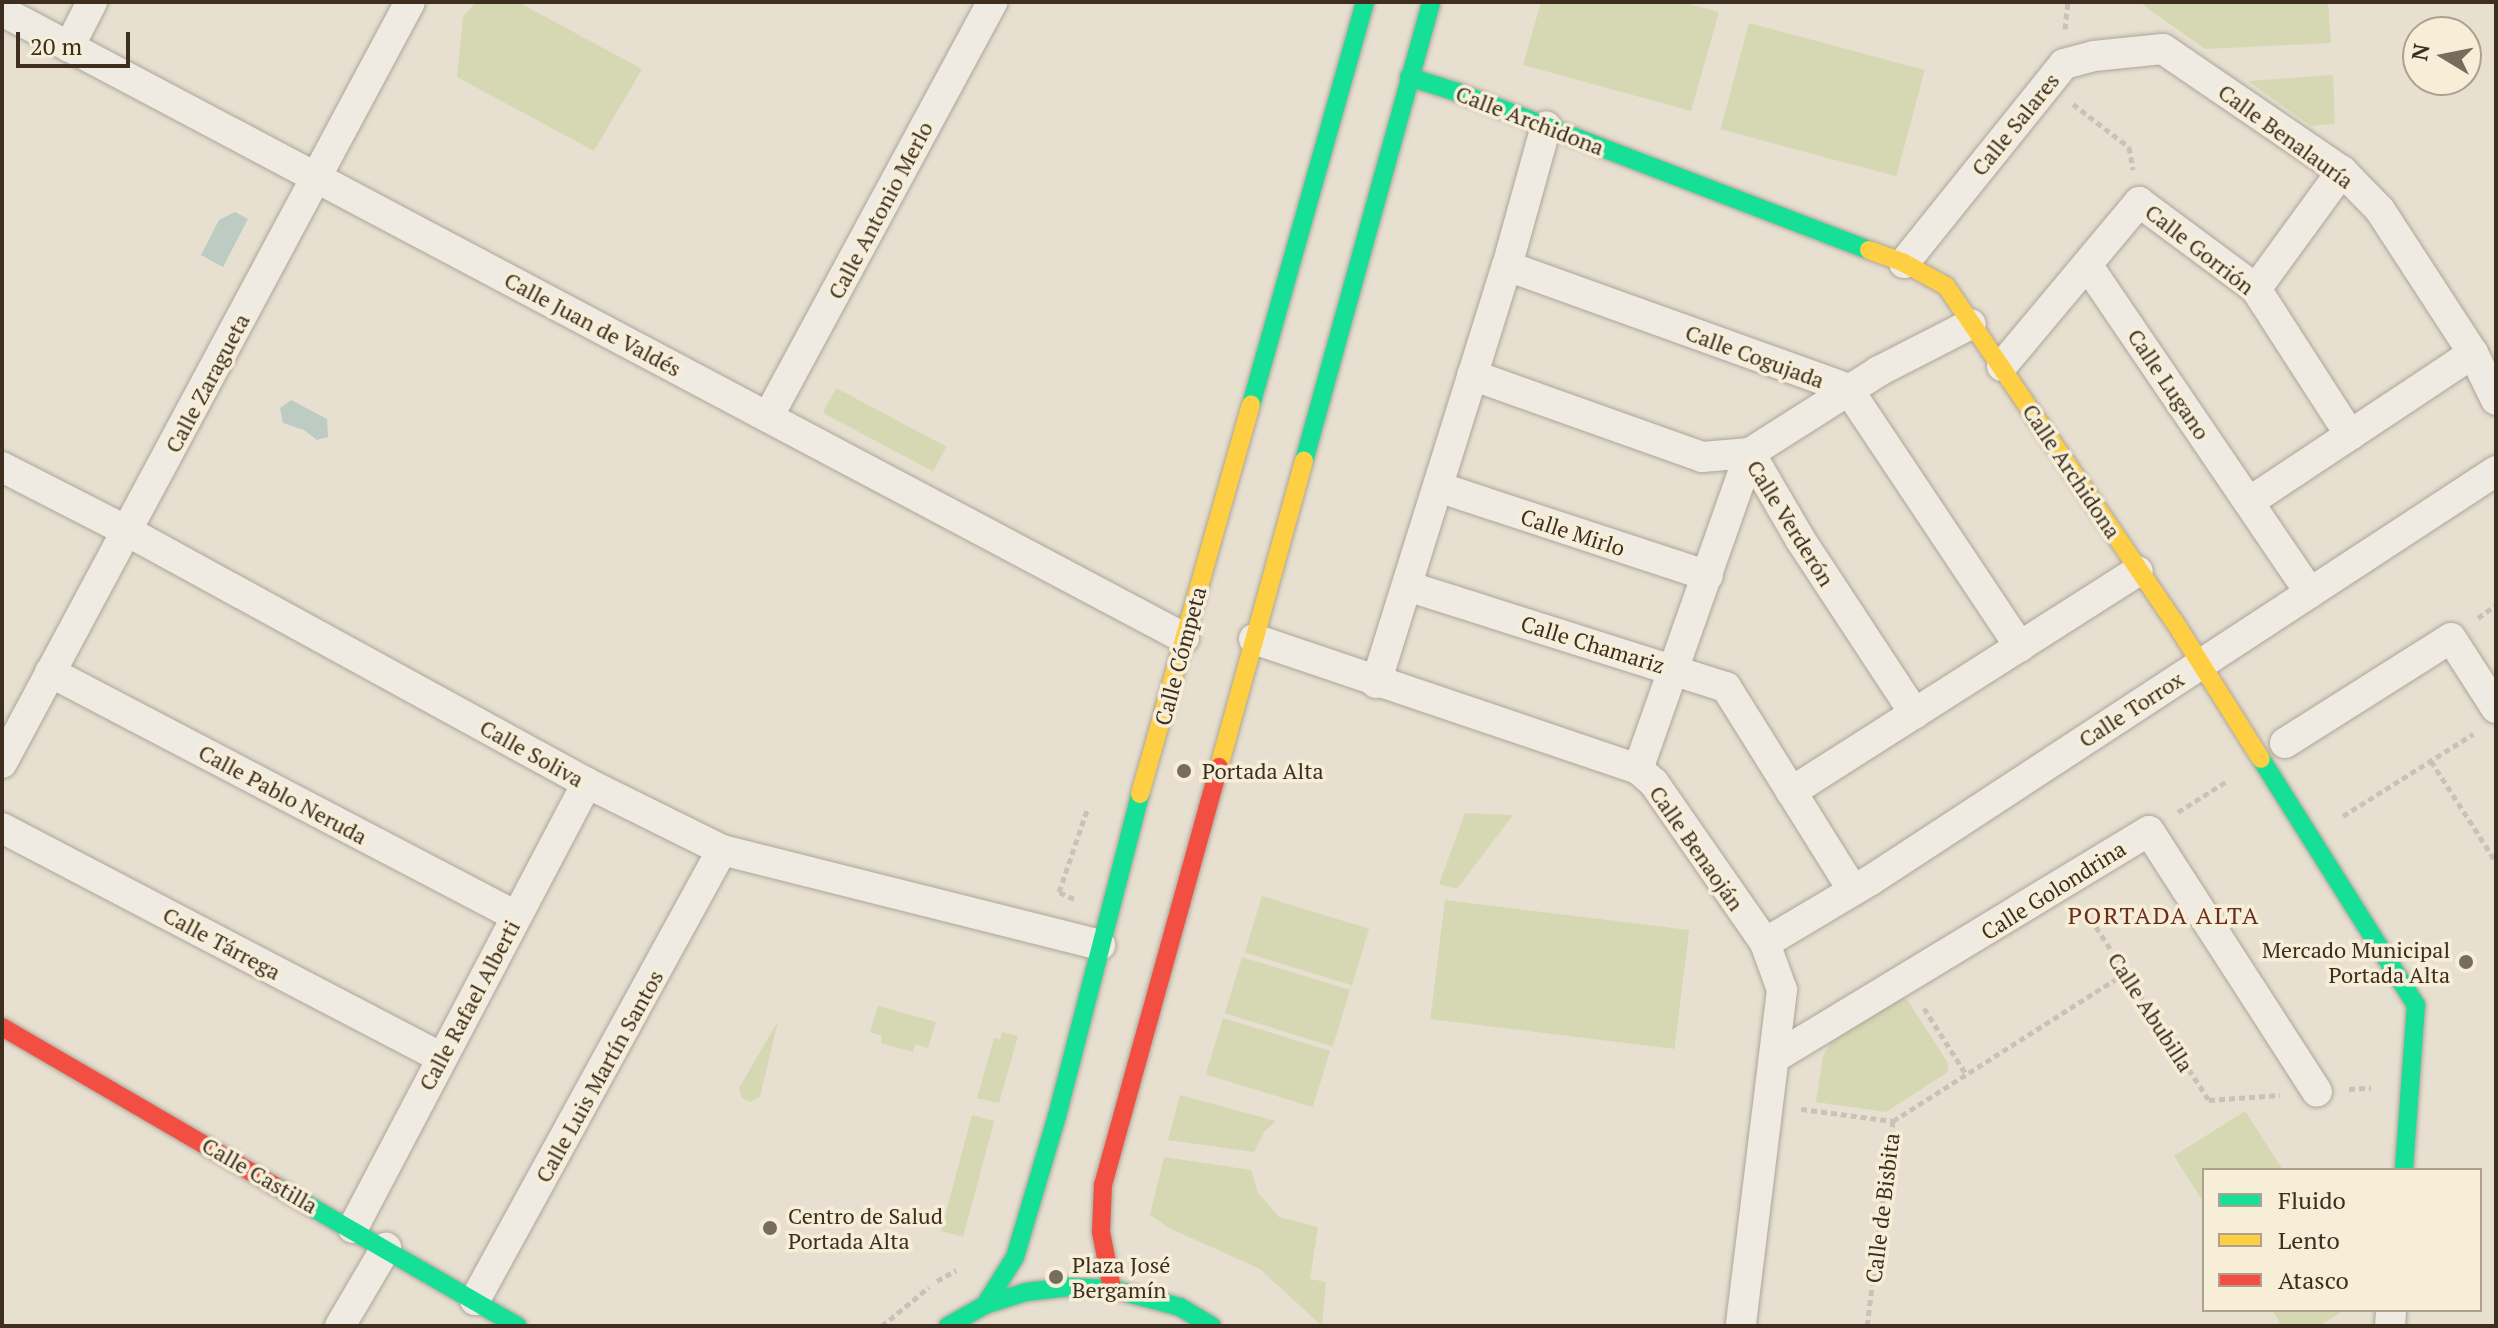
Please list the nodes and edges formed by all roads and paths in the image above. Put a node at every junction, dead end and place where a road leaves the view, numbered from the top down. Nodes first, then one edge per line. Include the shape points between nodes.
1 (92, 2) edge
2 (410, 2) edge
3 (992, 2) edge
4 (1365, 2) edge
5 (1431, 2) edge
6 (2, 11) edge
7 (69, 47) junction
8 (2163, 49) joint
9 (1409, 77) junction
10 (2068, 100) dead end
11 (1546, 126) junction
12 (2342, 171) junction
13 (316, 177) junction
14 (2139, 202) junction
15 (1904, 263) junction
16 (1507, 266) junction
17 (2088, 266) junction
18 (2256, 289) junction
19 (1971, 324) junction
20 (2473, 353) junction
21 (2002, 366) junction
22 (1472, 375) junction
23 (1848, 389) junction
24 (2496, 400) edge
25 (768, 417) junction
26 (2350, 435) junction
27 (1750, 453) junction
28 (2, 467) edge
29 (2496, 471) edge
30 (1438, 487) junction
31 (2249, 502) junction
32 (127, 531) junction
33 (2138, 571) junction
34 (1708, 576) junction
35 (1407, 586) junction
36 (2310, 593) junction
37 (1184, 638) junction
38 (1254, 639) junction
39 (2020, 647) junction
40 (2201, 664) junction
41 (1675, 670) junction
42 (50, 672) junction
43 (1376, 683) junction
44 (1915, 714) junction
45 (2490, 717) edge
46 (2285, 743) dead end
47 (2431, 761) junction
48 (2, 763) edge
49 (1638, 769) junction
50 (2228, 780) dead end
51 (587, 783) junction
52 (1791, 792) junction
53 (1087, 810) dead end
54 (2336, 821) dead end
55 (2, 828) edge
56 (2149, 831) junction
57 (722, 850) junction
58 (2496, 862) edge
59 (2067, 883) junction
60 (1853, 890) junction
61 (1059, 892) dead end
62 (516, 916) junction
63 (1765, 943) junction
64 (1100, 945) junction
65 (2125, 973) junction
66 (1906, 980) junction
67 (2, 1027) edge
68 (442, 1058) junction
69 (1774, 1058) junction
70 (1966, 1074) junction
71 (2317, 1092) dead end
72 (2209, 1100) dead end
73 (1766, 1104) junction
74 (1893, 1121) junction
75 (2404, 1168) edge
76 (353, 1228) junction
77 (386, 1248) junction
78 (1112, 1289) junction
79 (475, 1300) junction
80 (985, 1305) junction
81 (340, 1326) edge
82 (517, 1326) edge
83 (948, 1326) edge
84 (1212, 1326) edge
85 (1741, 1326) edge
86 (1867, 1326) edge

1 - 7 street
2 - 13 street, Calle Zaragueta
3 - 25 street, Calle Antonio Merlo
4 - 37 main road, Calle Cómpeta
5 - 9 main road
6 - 7 street, Calle Juan de Valdés
7 - 13 street, Calle Juan de Valdés
8 - 12 street, Calle Benalauría
8 - 15 street, Calle Salares via 2064,64
9 - 11 main road, Calle Archidona
9 - 38 main road
10 - 14 path via 2129,147
11 - 15 main road, Calle Archidona
11 - 16 street
12 - 18 street
12 - 20 street, Calle Benalauría via 2380,210
13 - 25 street, Calle Juan de Valdés
13 - 32 street, Calle Zaragueta
14 - 17 street, Calle Gorrión
14 - 18 street, Calle Gorrión
15 - 19 main road, Calle Archidona via 1946,286
16 - 22 street
16 - 23 street, Calle Cogujada
17 - 21 street, Calle Gorrión
17 - 31 street, Calle Lugano
18 - 26 street, Calle Gorrión
19 - 21 main road, Calle Archidona
19 - 23 street
20 - 24 street, Calle Benalauría
20 - 26 street
21 - 33 main road, Calle Archidona
22 - 27 street, Calle Verderón via 1702,457
22 - 30 street
23 - 27 street
23 - 39 street, Calle Cogujada
25 - 37 street, Calle Juan de Valdés
26 - 31 street
27 - 34 street
27 - 44 street, Calle Verderón
28 - 32 street, Calle Soliva
29 - 36 street, Calle Torrox
30 - 34 street, Calle Mirlo
30 - 35 street
31 - 36 street, Calle Lugano
32 - 42 street, Calle Zaragueta
32 - 51 street, Calle Soliva
33 - 39 street
33 - 40 main road, Calle Archidona
34 - 41 street
35 - 41 street, Calle Chamariz
35 - 43 street
36 - 40 street, Calle Torrox
37 - 64 main road, Calle Cómpeta
38 - 43 street, Calle Benaoján
38 - 78 main road via 1103,1185 1101,1232
39 - 44 street
40 - 60 street, Calle Torrox
40 - 75 main road, Calle Archidona via 2416,1005
41 - 49 street
41 - 52 street, Calle Chamariz via 1726,687
42 - 48 street, Calle Zaragueta
42 - 62 street, Calle Pablo Neruda
43 - 49 street, Calle Benaoján
44 - 52 street
45 - 46 street via 2451,638
45 - 47 path
47 - 54 path
47 - 58 path
49 - 63 street, Calle Benaoján via 1654,783
50 - 56 path
51 - 57 street, Calle Soliva
51 - 62 street, Calle Rafael Alberti
52 - 60 street, Calle Chamariz
53 - 61 path
55 - 68 street, Calle Tárrega
56 - 59 street, Calle Golondrina
56 - 71 street, Calle Golondrina
57 - 64 street, Calle Soliva
57 - 79 street, Calle Luis Martín Santos
59 - 65 path, Calle Abubilla
59 - 66 street, Calle Golondrina
60 - 63 street, Calle Torrox
62 - 68 street, Calle Rafael Alberti
63 - 69 street, Calle Benaoján via 1782,990
64 - 80 main road, Calle Cómpeta via 1015,1257
65 - 70 path
65 - 72 path, Calle Abubilla
66 - 69 street, Calle Golondrina
66 - 70 path
67 - 76 main road, Calle Castilla
68 - 76 street, Calle Rafael Alberti
69 - 73 street, Calle Benaoján
70 - 74 path
73 - 74 path, Calle de Bisbita
73 - 85 street, Calle Benaoján
74 - 86 path, Calle de Bisbita
76 - 77 main road, Calle Castilla
77 - 79 main road, Calle Castilla
77 - 81 street
78 - 80 main road via 1041,1290
78 - 84 main road via 1180,1307
79 - 82 main road, Calle Castilla
80 - 83 main road

